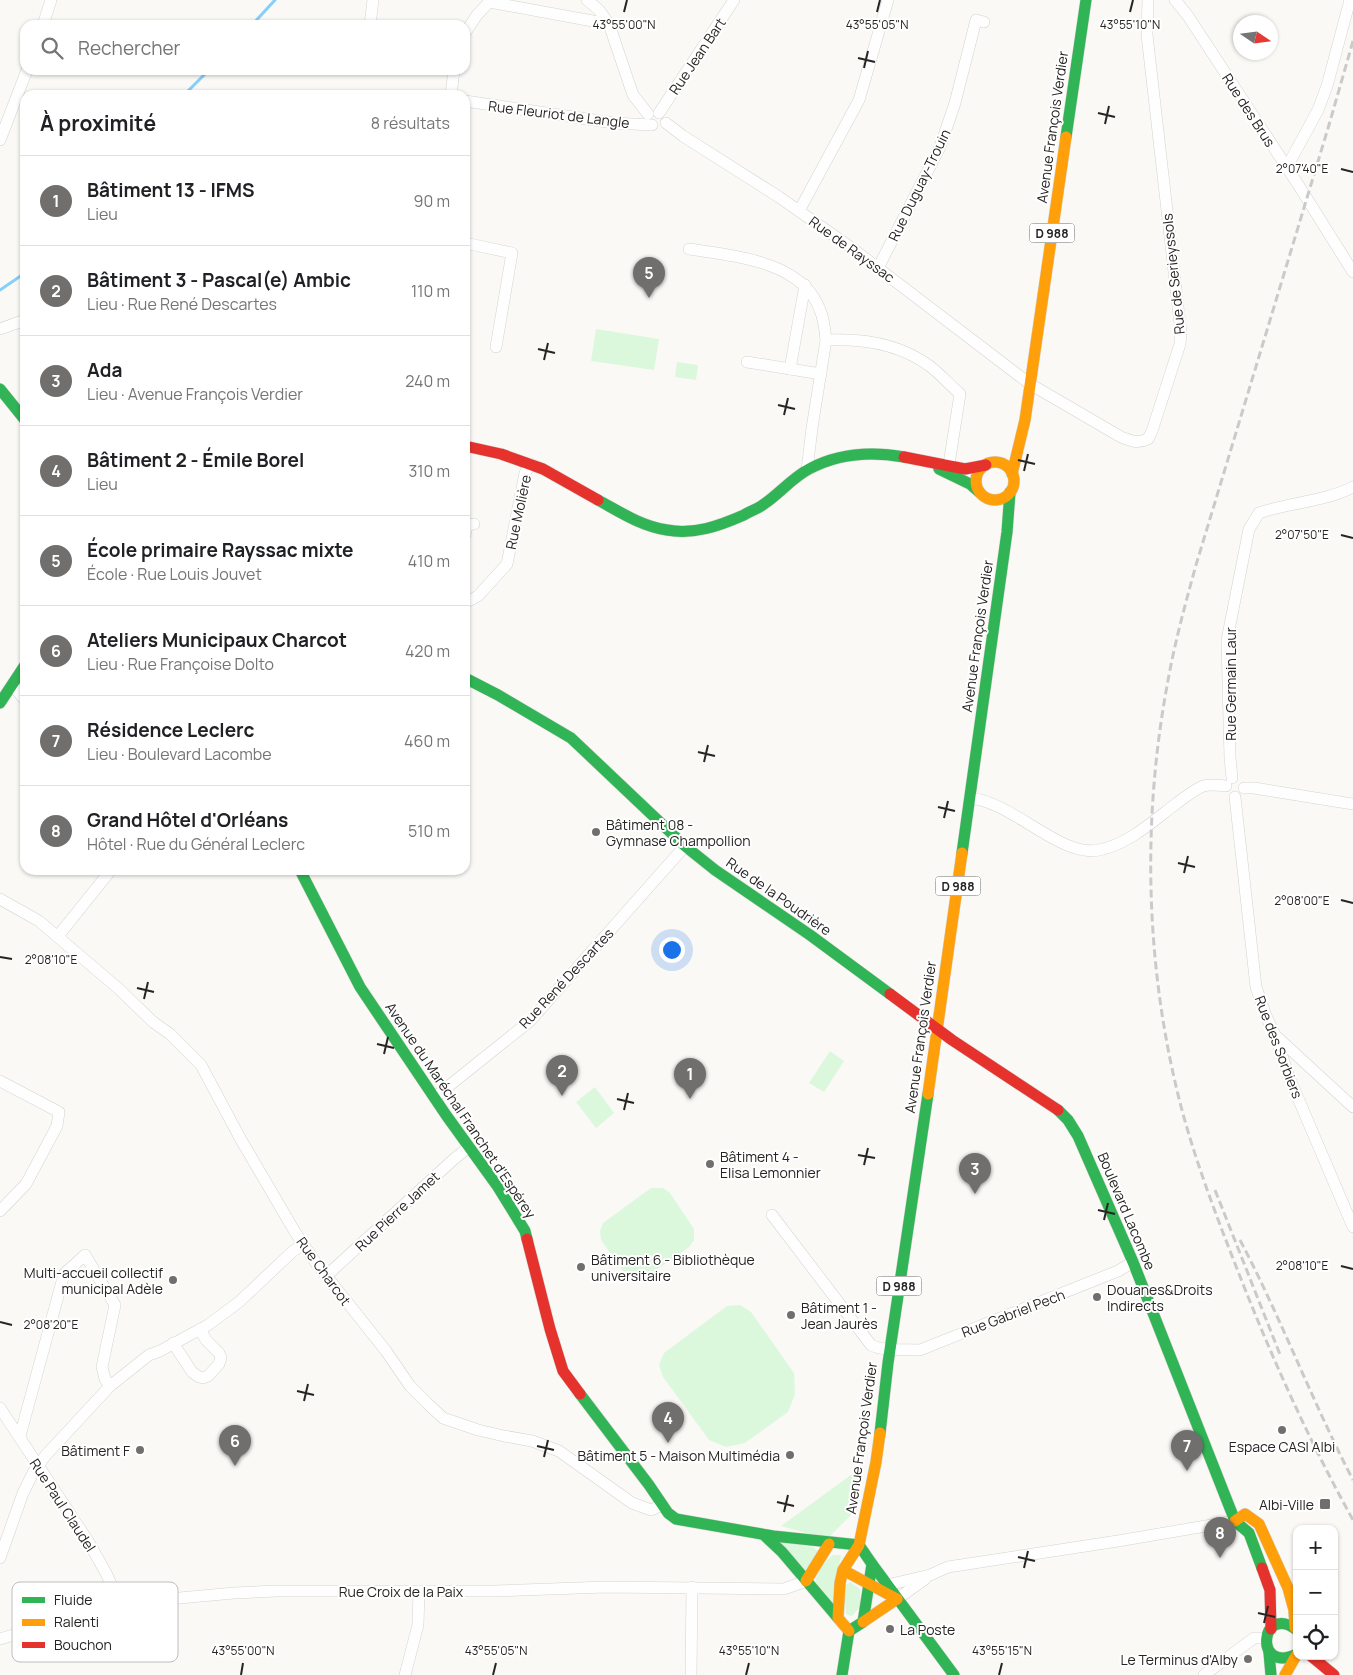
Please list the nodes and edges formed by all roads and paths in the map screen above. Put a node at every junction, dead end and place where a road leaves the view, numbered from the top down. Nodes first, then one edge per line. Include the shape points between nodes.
1 (51, 0) edge
2 (373, 0) edge
3 (588, 0) edge
4 (734, 0) edge
5 (888, 0) edge
6 (1148, 0) edge
7 (1175, 0) edge
8 (1350, 0) edge
9 (490, 1) edge
10 (1084, 3) edge
11 (602, 5) edge
12 (45, 20) edge
13 (371, 20) edge
14 (984, 22) dead end
15 (609, 24) junction
16 (470, 26) edge
17 (25, 75) edge
18 (453, 75) edge
19 (452, 90) edge
20 (470, 102) edge
21 (653, 117) junction
22 (0, 140) edge
23 (1287, 167) junction
24 (799, 211) junction
25 (470, 244) edge
26 (689, 249) dead end
27 (878, 268) junction
28 (1353, 272) edge
29 (805, 285) junction
30 (20, 322) edge
31 (0, 329) edge
32 (826, 340) junction
33 (496, 347) dead end
34 (747, 362) dead end
35 (790, 369) junction
36 (821, 374) junction
37 (1030, 384) junction
38 (0, 389) edge
39 (20, 414) edge
40 (470, 448) edge
41 (1015, 457) junction
42 (923, 460) junction
43 (531, 464) junction
44 (950, 464) junction
45 (1000, 464) junction
46 (986, 465) junction
47 (807, 470) junction
48 (1012, 474) junction
49 (1353, 487) edge
50 (979, 492) junction
51 (1010, 492) junction
52 (994, 500) junction
53 (474, 524) dead end
54 (470, 525) edge
55 (1007, 532) junction
56 (470, 600) edge
57 (20, 673) edge
58 (470, 681) edge
59 (12, 685) junction
60 (20, 694) edge
61 (0, 703) edge
62 (1229, 782) junction
63 (1244, 788) junction
64 (1235, 797) junction
65 (970, 798) junction
66 (1353, 804) edge
67 (685, 846) junction
68 (107, 875) edge
69 (303, 875) edge
70 (0, 900) edge
71 (58, 936) junction
72 (938, 1027) junction
73 (1275, 1036) junction
74 (1308, 1066) junction
75 (1289, 1077) junction
76 (0, 1081) edge
77 (436, 1098) junction
78 (1353, 1107) edge
79 (469, 1147) junction
80 (0, 1211) edge
81 (772, 1215) dead end
82 (1353, 1228) edge
83 (303, 1244) junction
84 (1133, 1262) junction
85 (326, 1276) junction
86 (200, 1329) junction
87 (174, 1343) junction
88 (890, 1349) junction
89 (110, 1386) junction
90 (0, 1408) edge
91 (20, 1436) junction
92 (38, 1465) junction
93 (662, 1505) junction
94 (1234, 1520) junction
95 (766, 1536) junction
96 (829, 1544) junction
97 (859, 1545) junction
98 (0, 1558) edge
99 (872, 1564) junction
100 (843, 1570) junction
101 (930, 1575) junction
102 (806, 1581) junction
103 (109, 1582) edge
104 (869, 1584) junction
105 (887, 1585) junction
106 (692, 1587) junction
107 (419, 1592) junction
108 (178, 1599) edge
109 (897, 1599) junction
110 (1295, 1615) edge
111 (838, 1618) junction
112 (862, 1622) junction
113 (1293, 1628) edge
114 (849, 1631) junction
115 (1268, 1633) junction
116 (12, 1635) edge
117 (0, 1639) edge
118 (1269, 1653) junction
119 (1293, 1657) edge
120 (1293, 1660) edge
121 (1316, 1660) edge
122 (405, 1675) edge
123 (691, 1675) edge
124 (842, 1675) edge
125 (954, 1675) edge
126 (1204, 1675) edge
127 (1270, 1675) edge
128 (1284, 1675) edge
129 (1334, 1675) edge

1 - 12 street
2 - 13 street
3 - 11 street
4 - 21 street, Rue Jean Bart
5 - 24 street via 860,100
6 - 37 street, Rue de Serieyssols via 1147,35 1180,344 1152,431 1148,439 1140,442 1121,437
7 - 23 street, Rue des Brus
8 - 23 street via 1328,86
9 - 15 street
9 - 16 street
10 - 37 main road, Avenue François Verdier / D 988
11 - 15 street
14 - 27 street, Rue Duguay-Trouin via 976,20 940,147
15 - 21 street via 633,95
17 - 22 street
18 - 19 street
20 - 21 street, Rue Fleuriot de Langle via 614,123
21 - 24 street, Rue de Rayssac via 665,118 666,123 683,136
23 - 28 street, Rue des Brus
24 - 27 street, Rue de Rayssac
25 - 33 street via 512,252
26 - 29 street via 774,267
27 - 37 street, Rue de Rayssac
29 - 32 street via 820,309
29 - 35 street
30 - 31 street
32 - 36 street
32 - 44 street via 860,340 901,349 930,367 960,394
34 - 35 street
35 - 36 street
36 - 47 street
37 - 41 main road, Avenue François Verdier / D 988
38 - 39 main road
40 - 43 main road
41 - 45 main road
41 - 48 main road, Avenue François Verdier / D 988
42 - 44 main road
42 - 47 main road via 883,453 853,454 831,459
42 - 50 main road
43 - 47 main road via 636,521 668,530 693,531 721,525 762,506
43 - 56 street, Rue Molière via 525,473 507,564 478,596
44 - 46 main road via 965,469
45 - 46 main road
45 - 48 main road
46 - 50 main road via 976,480
48 - 51 main road
49 - 62 street, Rue Germain Laur via 1323,498 1259,513 1249,529 1227,640
50 - 52 main road
51 - 52 main road
51 - 55 main road, Avenue François Verdier / D 988
52 - 55 main road
53 - 54 street
55 - 65 main road, Avenue François Verdier / D 988
57 - 59 main road
58 - 67 main road, Rue de la Poudrière via 571,738
59 - 60 street
59 - 61 main road
62 - 63 street via 1241,780
62 - 64 street via 1229,795
62 - 65 street via 1204,786 1127,839 1098,851 1072,848 983,799
63 - 64 street
63 - 66 street
64 - 73 street, Rue des Sorbiers via 1256,986
65 - 72 main road, Avenue François Verdier / D 988
67 - 72 main road, Rue de la Poudrière
67 - 77 street, Rue René Descartes via 530,1021
68 - 71 street
69 - 77 main road, Avenue du Maréchal Franchet d'Espérey via 360,987
70 - 71 street, Rue Charcot via 39,921
71 - 83 street, Rue Charcot via 201,1065 244,1146
72 - 84 main road, Boulevard Lacombe via 952,1040 1057,1108 1068,1120
72 - 88 main road, Avenue François Verdier / D 988
73 - 74 street
73 - 75 street, Rue des Sorbiers
74 - 75 street via 1300,1066
74 - 78 street
75 - 82 street, Rue des Sorbiers
76 - 80 street via 60,1112 26,1184
77 - 79 main road, Avenue du Maréchal Franchet d'Espérey
79 - 85 street, Rue Pierre Jamet
79 - 93 main road, Avenue du Maréchal Franchet d'Espérey via 525,1231 563,1371
81 - 88 street, Rue Gabriel Pech via 871,1345
83 - 85 street, Rue Charcot
83 - 86 street via 240,1302
84 - 88 street, Rue Gabriel Pech via 1118,1272 920,1350
84 - 94 main road, Boulevard Lacombe
85 - 93 street, Rue Charcot via 410,1386 443,1418 558,1451 632,1503 651,1510
86 - 87 street
86 - 87 street via 221,1358 208,1376 199,1377 192,1372
87 - 89 street via 149,1355
88 - 97 main road, Avenue François Verdier / D 988 via 876,1462
89 - 91 street via 102,1367 115,1305 85,1255 64,1274
89 - 92 street
90 - 91 street, Rue Paul Claudel
91 - 92 street, Rue Paul Claudel
92 - 98 street
92 - 103 street, Rue Paul Claudel via 88,1541
93 - 95 main road, Avenue du Maréchal Franchet d'Espérey via 676,1519
94 - 101 street via 948,1566
94 - 110 main road via 1246,1514 1258,1524 1288,1588
94 - 115 main road via 1249,1533 1270,1590
95 - 96 main road, Avenue du Maréchal Franchet d'Espérey
95 - 102 main road
96 - 97 main road, Avenue du Maréchal Franchet d'Espérey
96 - 102 main road
97 - 99 main road
97 - 100 main road
99 - 104 main road
99 - 105 main road
100 - 104 main road
100 - 111 main road
101 - 105 street
101 - 109 street
102 - 106 street, Rue Croix de la Paix via 784,1589
102 - 111 main road
104 - 109 main road
104 - 112 main road
105 - 109 main road
106 - 107 street, Rue Croix de la Paix
106 - 123 street
107 - 108 street, Rue Croix de la Paix via 252,1592
107 - 122 street via 418,1625
109 - 112 main road
109 - 125 main road
111 - 114 main road
112 - 114 main road
113 - 115 main road via 1280,1624
114 - 124 main road
115 - 118 main road via 1265,1643
115 - 126 street via 1254,1638
116 - 117 street, Rue Croix de la Paix
118 - 119 main road via 1283,1660
118 - 127 main road
120 - 128 main road
121 - 129 main road

